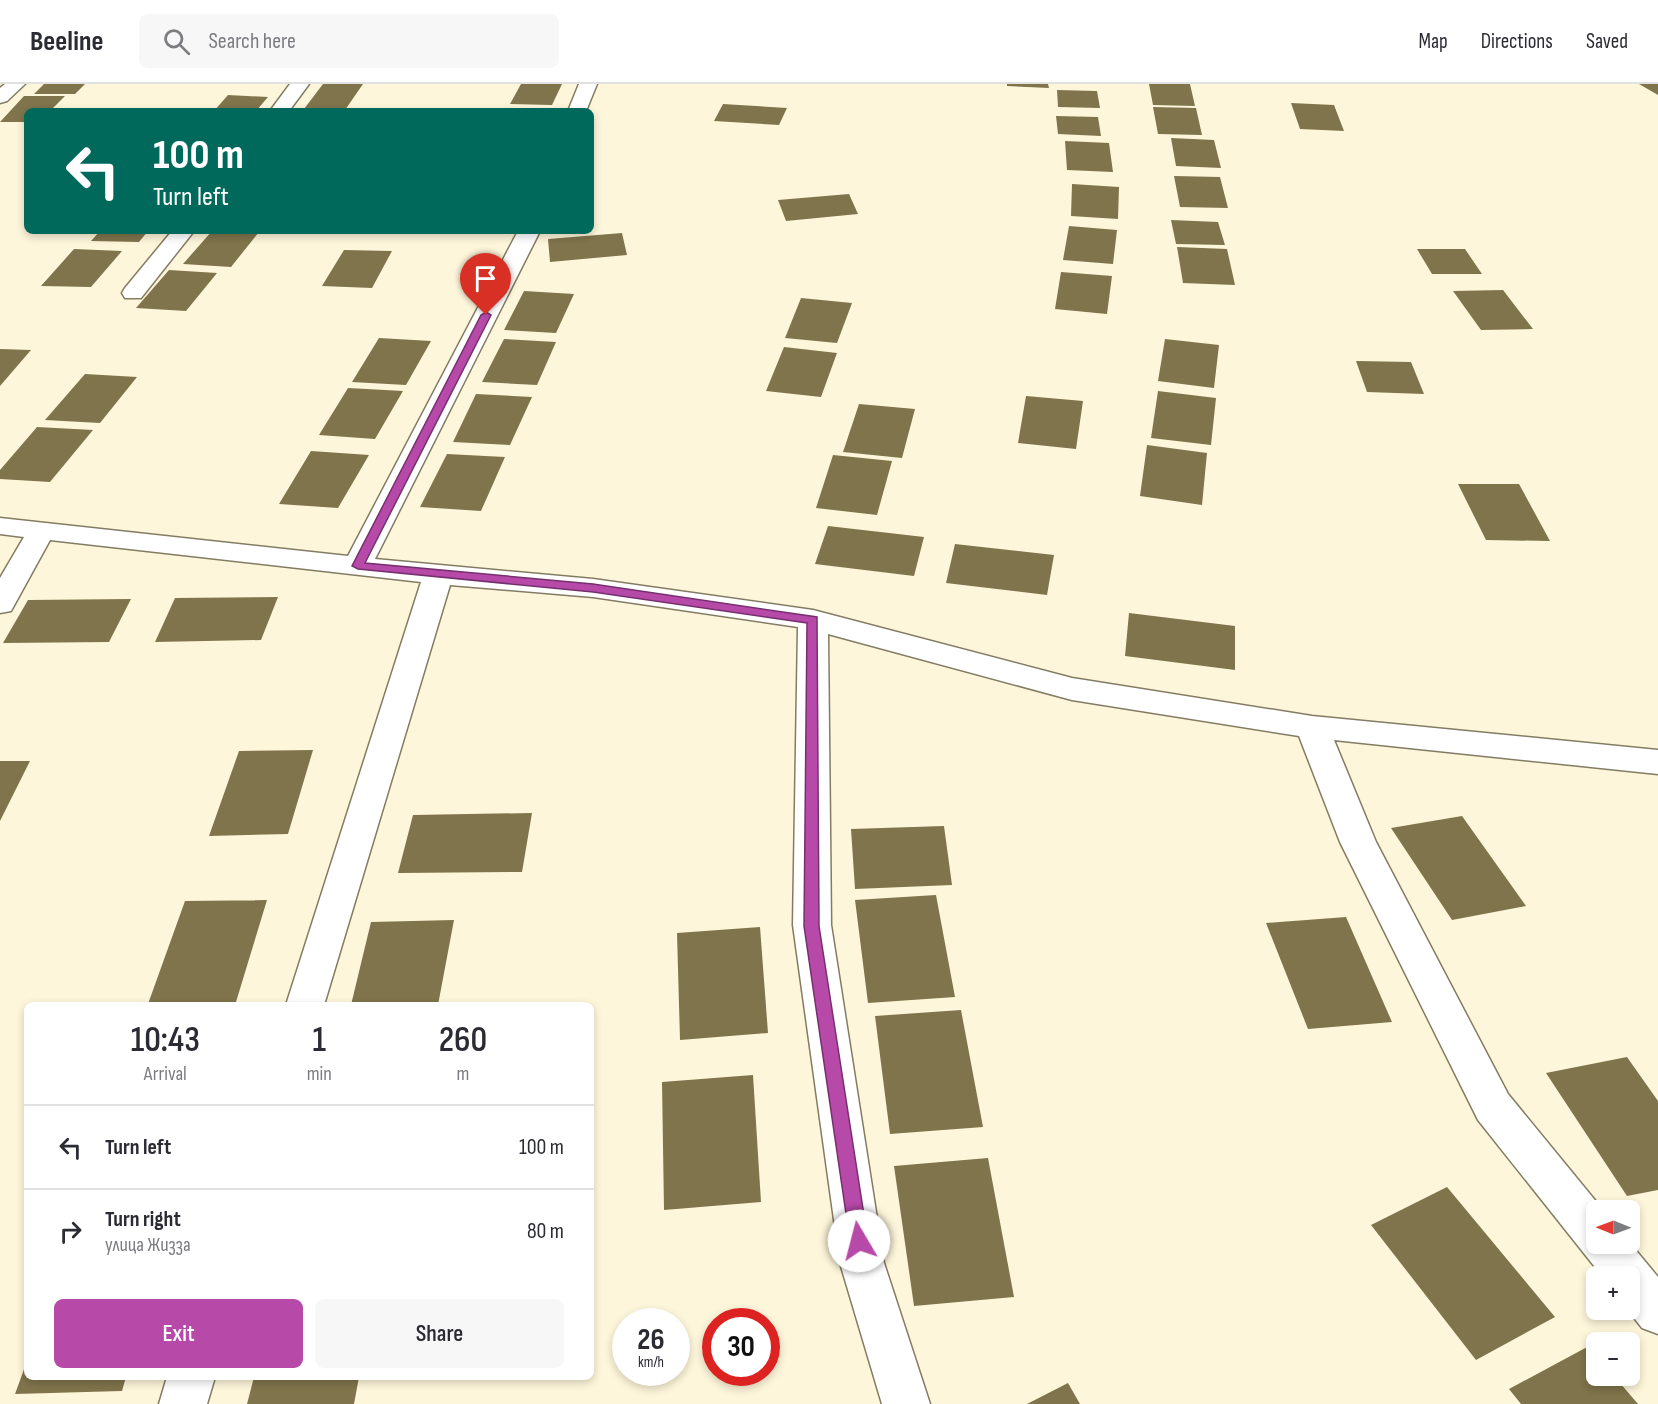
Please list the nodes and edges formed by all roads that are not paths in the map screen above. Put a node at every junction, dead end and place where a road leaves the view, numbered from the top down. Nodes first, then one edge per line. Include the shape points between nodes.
1 (16, 84) edge
2 (300, 84) edge
3 (588, 84) edge
4 (0, 98) edge
5 (281, 108) edge
6 (578, 108) edge
7 (181, 234) edge
8 (527, 234) edge
9 (133, 293) dead end
10 (0, 526) edge
11 (42, 531) junction
12 (358, 566) junction
13 (438, 575) junction
14 (0, 604) edge
15 (813, 620) junction
16 (1312, 727) junction
17 (1658, 762) edge
18 (306, 1002) edge
19 (1586, 1223) edge
20 (1611, 1254) edge
21 (1658, 1312) edge
22 (190, 1380) edge
23 (183, 1404) edge
24 (906, 1404) edge

1 - 4 street
2 - 5 street
3 - 6 street
7 - 9 street
8 - 12 street
10 - 11 street
11 - 12 street
11 - 14 street
12 - 13 street
13 - 15 street via 593,588
13 - 18 street
15 - 16 street via 1072,689
15 - 24 street via 812,926 862,1263
16 - 17 street
16 - 19 street via 1358,842 1493,1107
20 - 21 street
22 - 23 street

